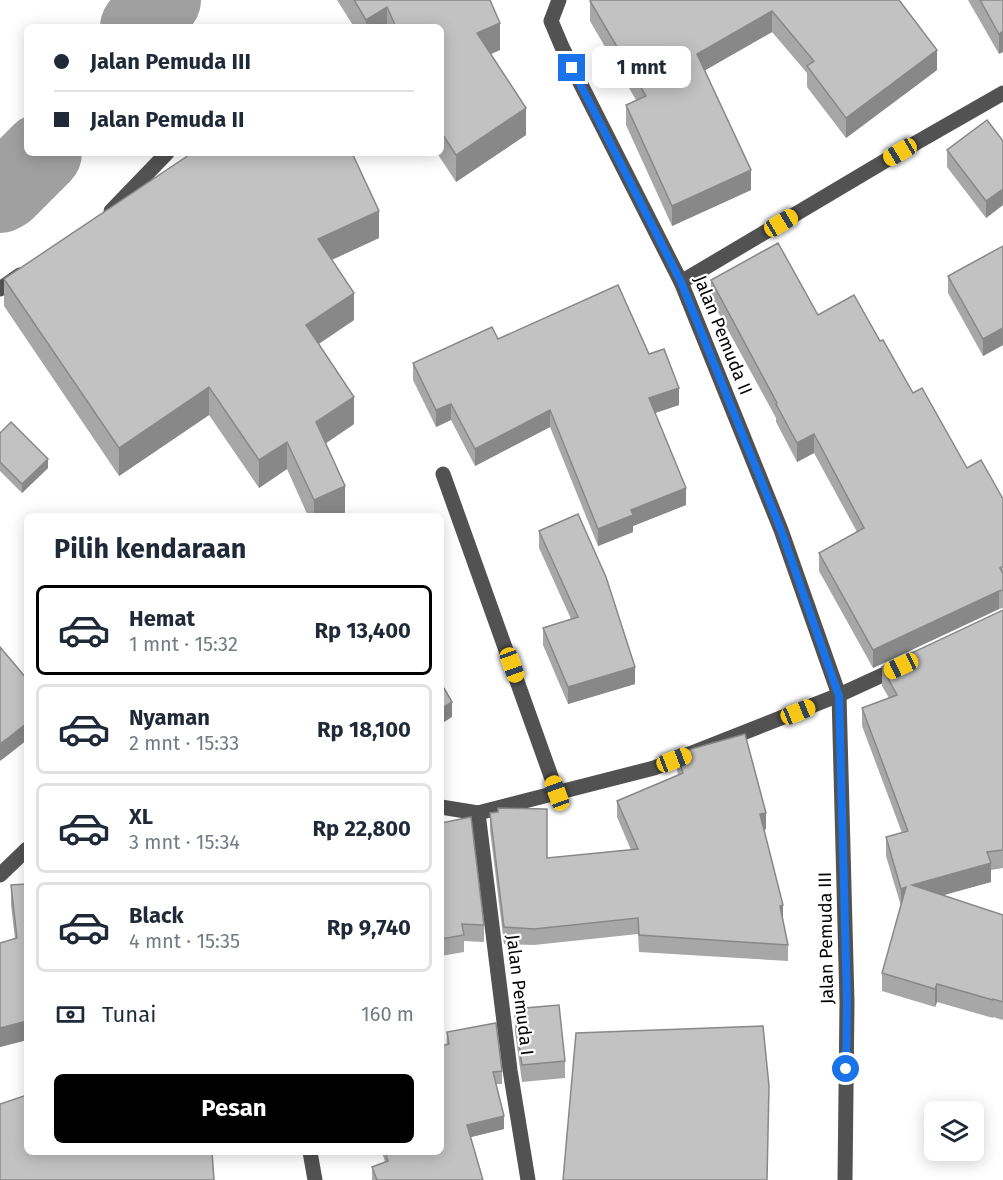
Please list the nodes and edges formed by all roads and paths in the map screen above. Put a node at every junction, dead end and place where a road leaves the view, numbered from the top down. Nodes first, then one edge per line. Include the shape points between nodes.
1 (559, 0) edge
2 (1003, 93) edge
3 (164, 156) edge
4 (96, 222) edge
5 (29, 269) edge
6 (681, 282) junction
7 (0, 289) edge
8 (442, 474) dead end
9 (911, 662) edge
10 (839, 696) junction
11 (557, 793) junction
12 (444, 807) edge
13 (478, 813) junction
14 (24, 852) edge
15 (0, 875) edge
16 (311, 1155) edge
17 (315, 1180) edge
18 (528, 1180) edge
19 (845, 1180) edge

1 - 6 street, Jalan Pemuda II via 551,21 562,47
2 - 6 street
3 - 4 street via 115,209
5 - 7 street
6 - 10 street, Jalan Pemuda II via 781,530
8 - 11 street
9 - 10 street
10 - 11 street via 654,768
10 - 19 street, Jalan Pemuda III via 847,1002
11 - 13 street
12 - 13 street
13 - 18 street, Jalan Pemuda I
14 - 15 street
16 - 17 street

